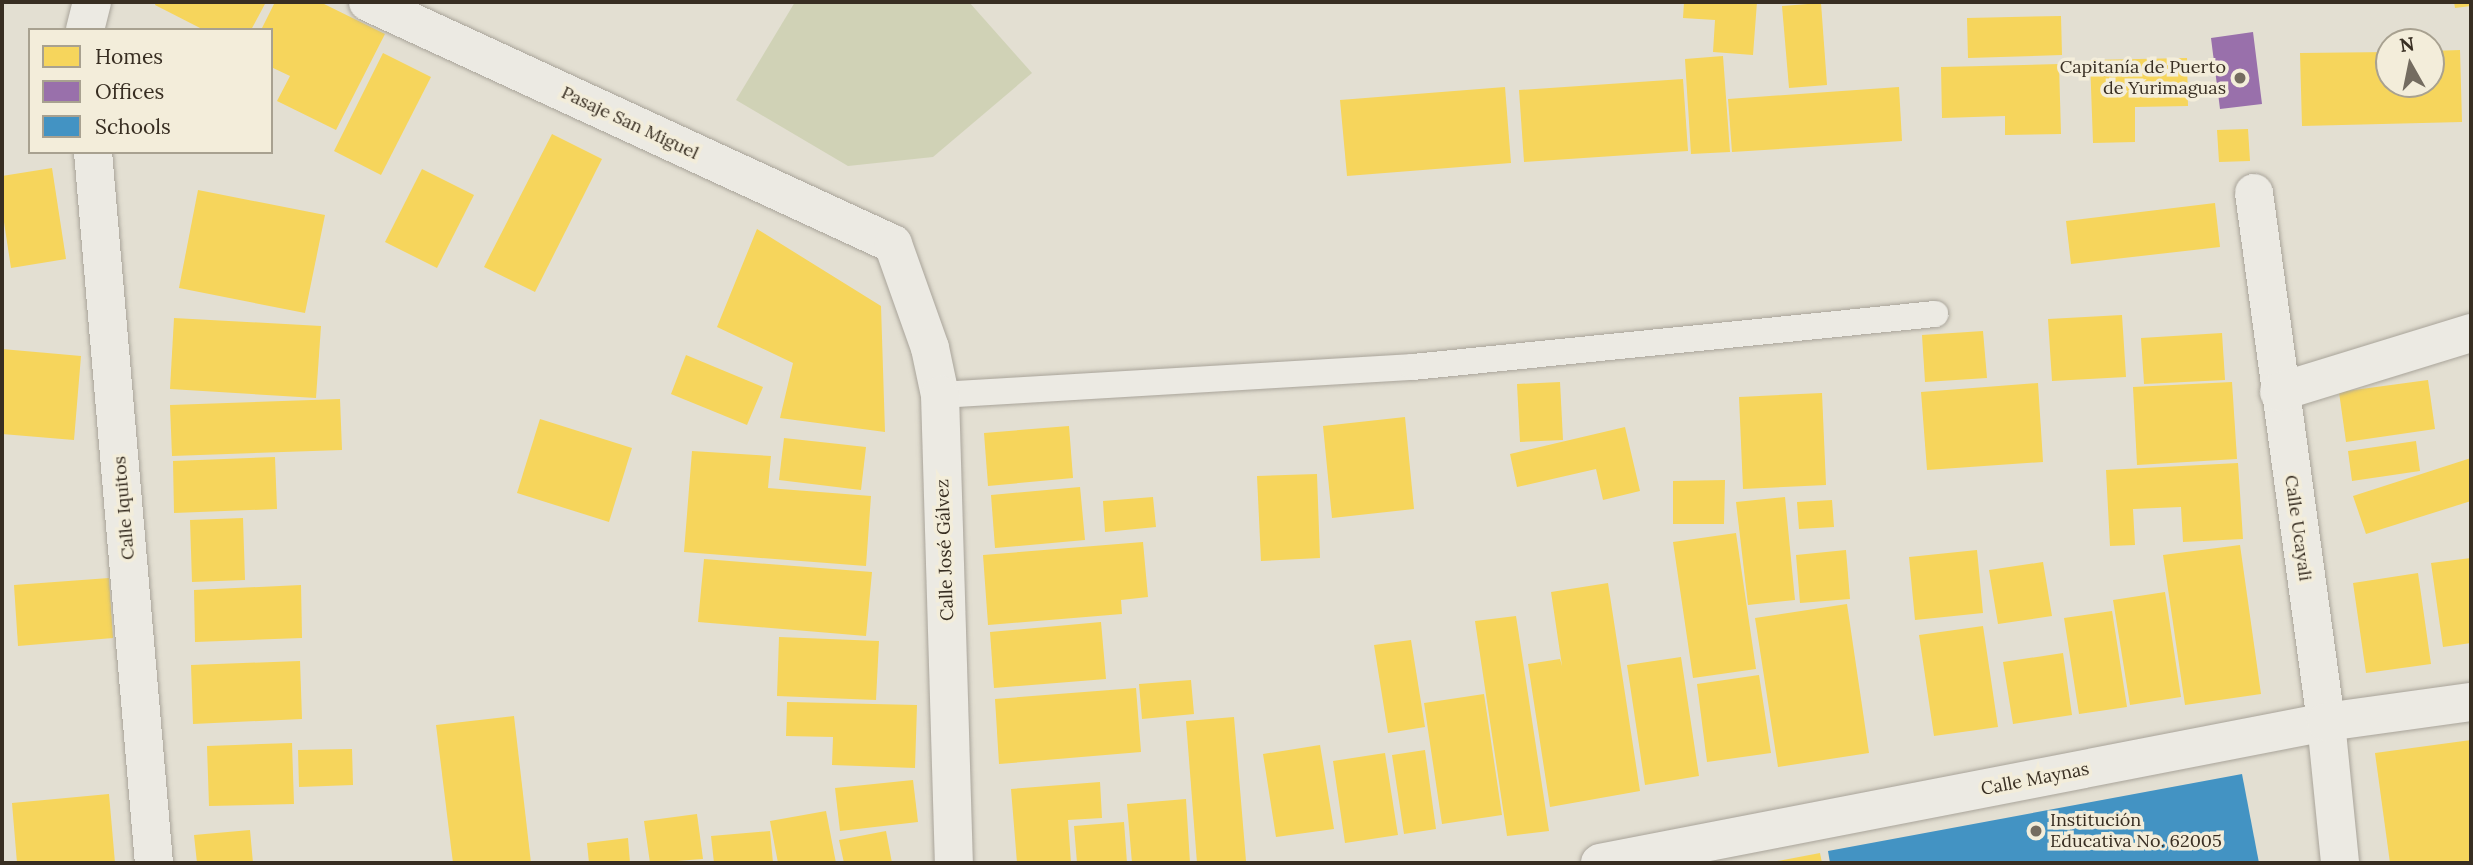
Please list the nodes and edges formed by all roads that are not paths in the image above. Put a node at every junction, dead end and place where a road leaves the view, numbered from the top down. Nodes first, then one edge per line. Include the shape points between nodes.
1 (92, 2) edge
2 (368, 2) edge
3 (86, 28) edge
4 (93, 154) edge
5 (2254, 193) dead end
6 (893, 244) joint
7 (1935, 314) dead end
8 (2471, 333) edge
9 (2279, 392) junction
10 (940, 395) junction
11 (2471, 702) edge
12 (2326, 722) junction
13 (154, 863) edge
14 (954, 863) edge
15 (1600, 863) edge
16 (2340, 863) edge

1 - 3 street
2 - 6 street, Pasaje San Miguel
4 - 13 street, Calle Iquitos
5 - 9 street, Calle Ucayali
6 - 10 street, Calle José Gálvez via 930,348
7 - 10 lane via 1413,367
8 - 9 street
9 - 12 street, Calle Ucayali
10 - 14 street, Calle José Gálvez
11 - 12 street, Calle Maynas
12 - 15 street, Calle Maynas
12 - 16 street, Calle Ucayali

